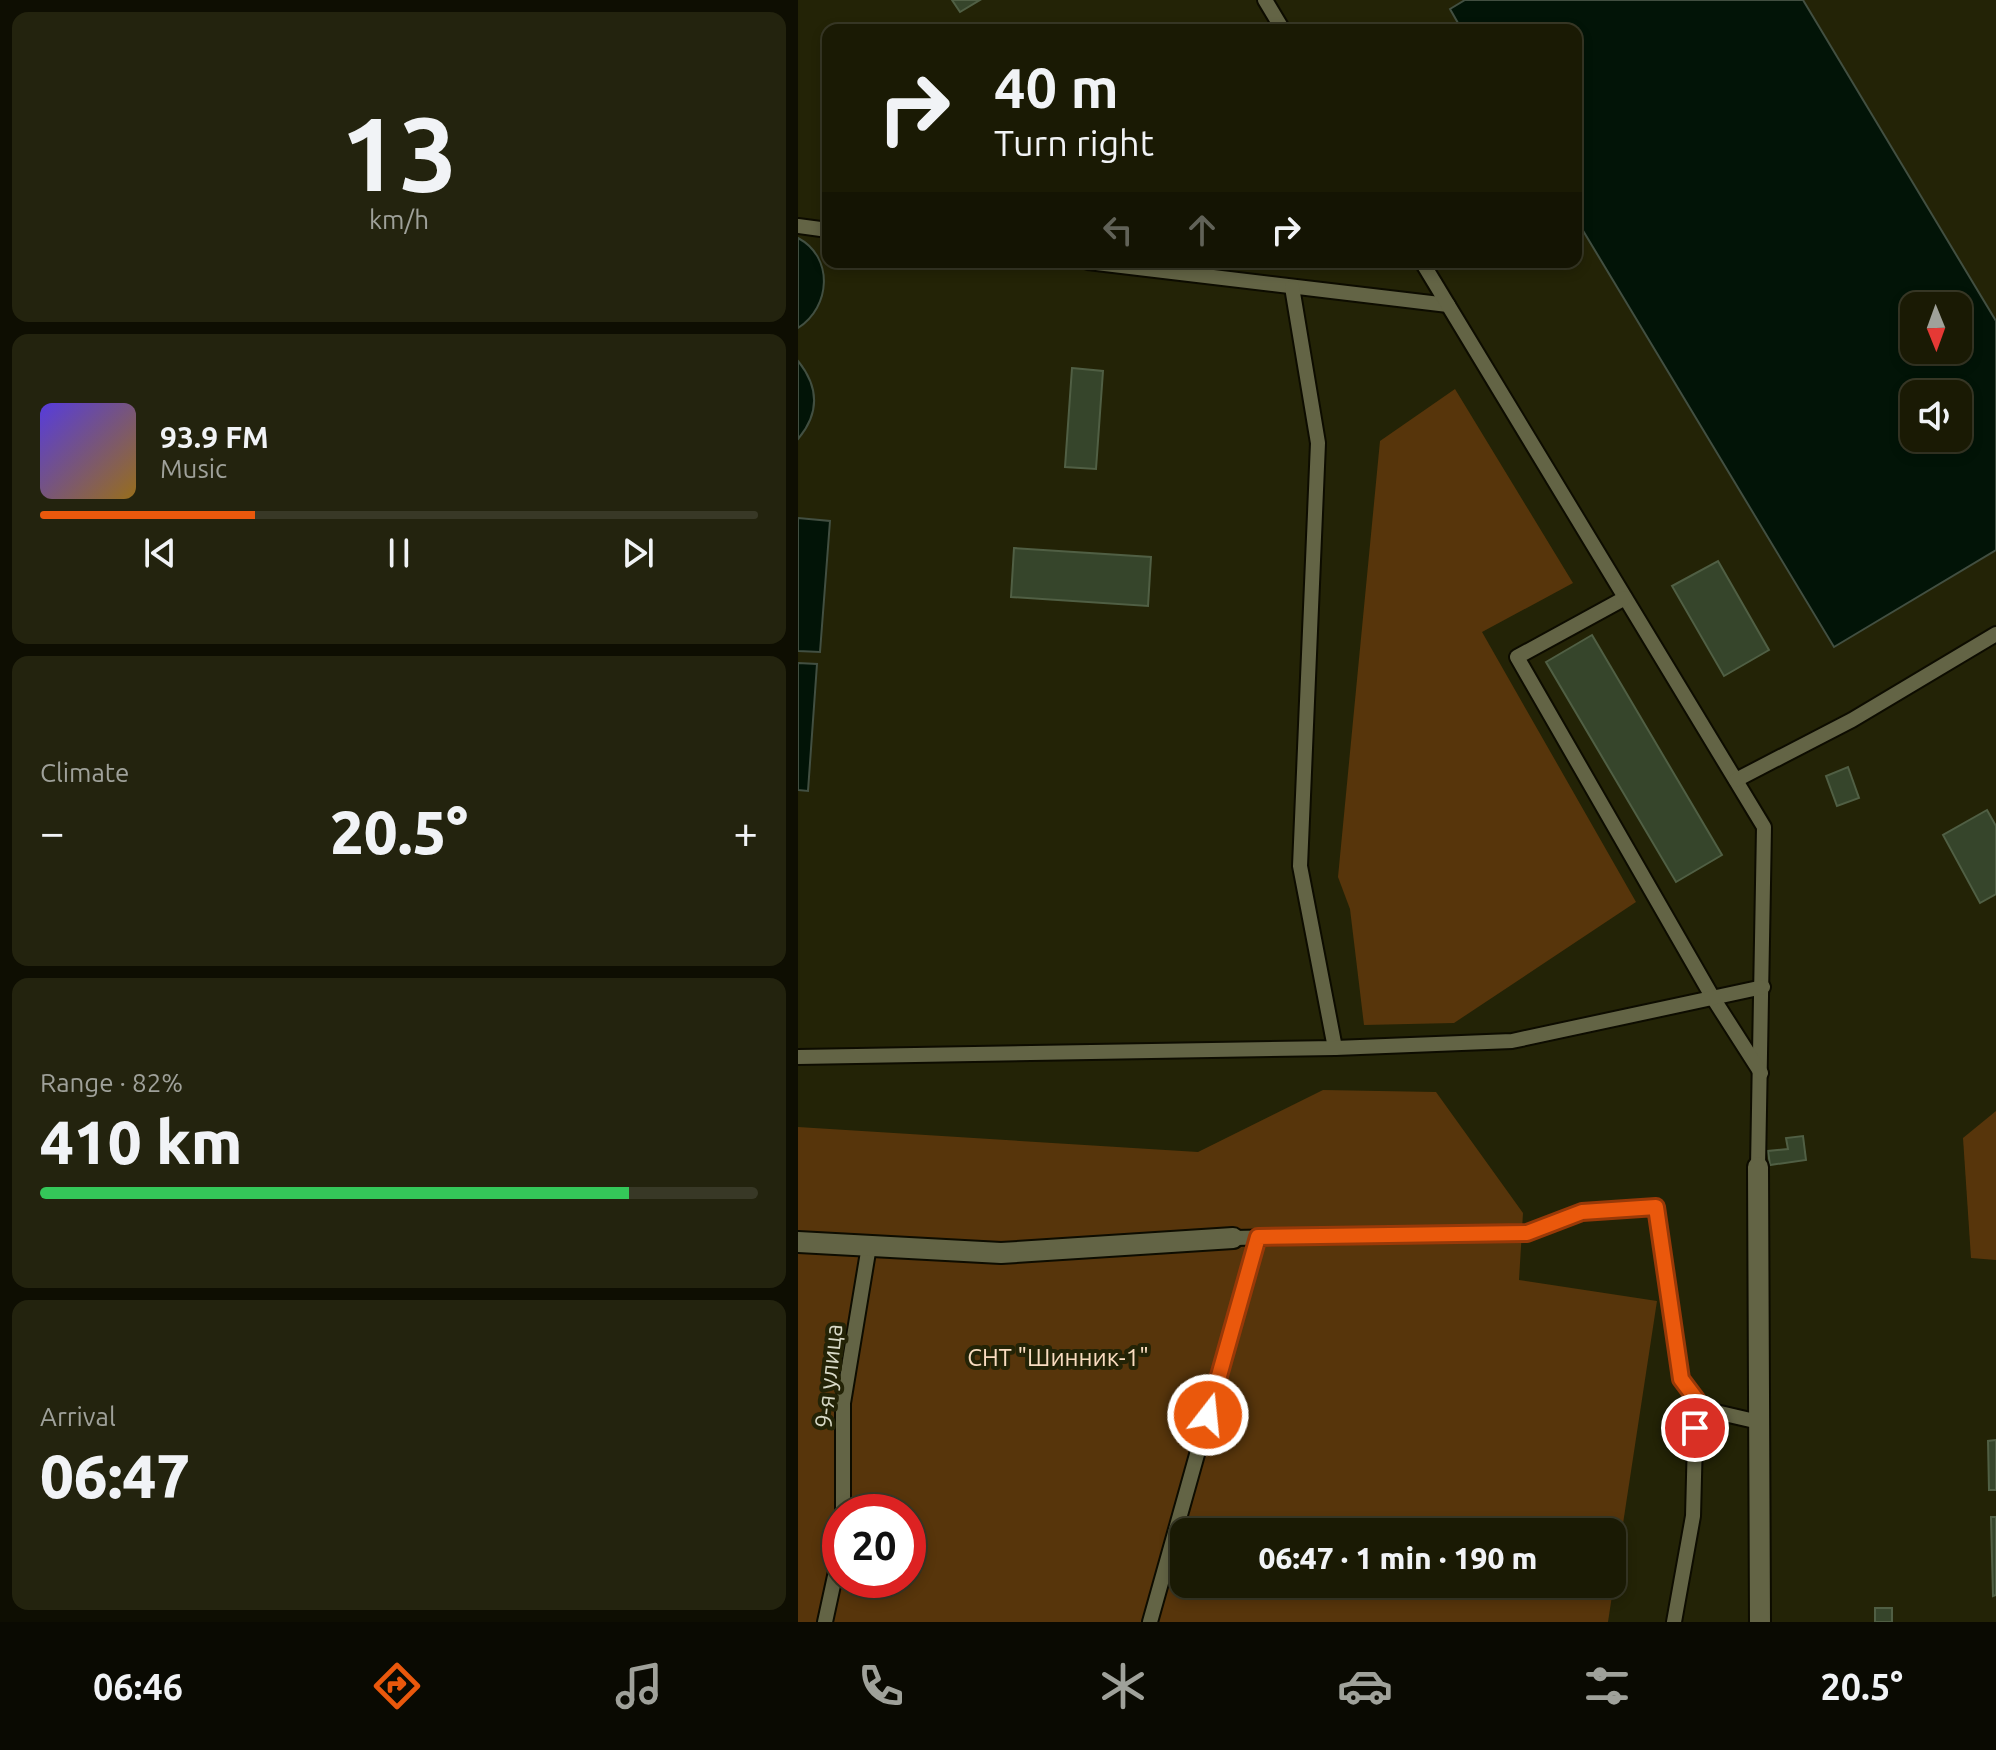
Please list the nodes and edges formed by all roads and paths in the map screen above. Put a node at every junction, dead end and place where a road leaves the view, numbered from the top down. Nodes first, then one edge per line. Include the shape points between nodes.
1 (1265, 0) edge
2 (1279, 24) edge
3 (798, 226) edge
4 (822, 229) edge
5 (1137, 268) edge
6 (1426, 268) edge
7 (1292, 287) junction
8 (1448, 305) junction
9 (1625, 598) junction
10 (1996, 634) edge
11 (1736, 780) junction
12 (1763, 987) junction
13 (1713, 998) junction
14 (1335, 1048) junction
15 (798, 1057) edge
16 (1761, 1073) junction
17 (1758, 1167) joint
18 (1258, 1237) junction
19 (1233, 1238) joint
20 (798, 1242) edge
21 (869, 1246) junction
22 (1696, 1399) junction
23 (1759, 1422) junction
24 (843, 1494) edge
25 (830, 1598) edge
26 (825, 1622) edge
27 (1150, 1622) edge
28 (1674, 1622) edge
29 (1760, 1622) edge

1 - 2 lane
3 - 4 lane
5 - 7 lane
6 - 8 lane
7 - 8 lane
7 - 14 lane via 1318,443 1300,866
8 - 9 lane
9 - 11 lane
9 - 13 lane via 1517,657
10 - 11 lane via 1852,720
11 - 12 lane via 1764,827
12 - 13 lane
12 - 16 lane
13 - 14 lane via 1512,1041
13 - 16 lane
14 - 15 lane
16 - 17 lane
17 - 23 street
18 - 19 lane
18 - 22 lane via 1527,1233 1582,1212 1656,1207 1681,1379
18 - 27 lane
19 - 21 street via 1001,1253
20 - 21 street
21 - 24 lane, 9-я улица via 843,1403
22 - 23 lane via 1703,1409
22 - 28 lane via 1693,1516
23 - 29 street
25 - 26 lane

